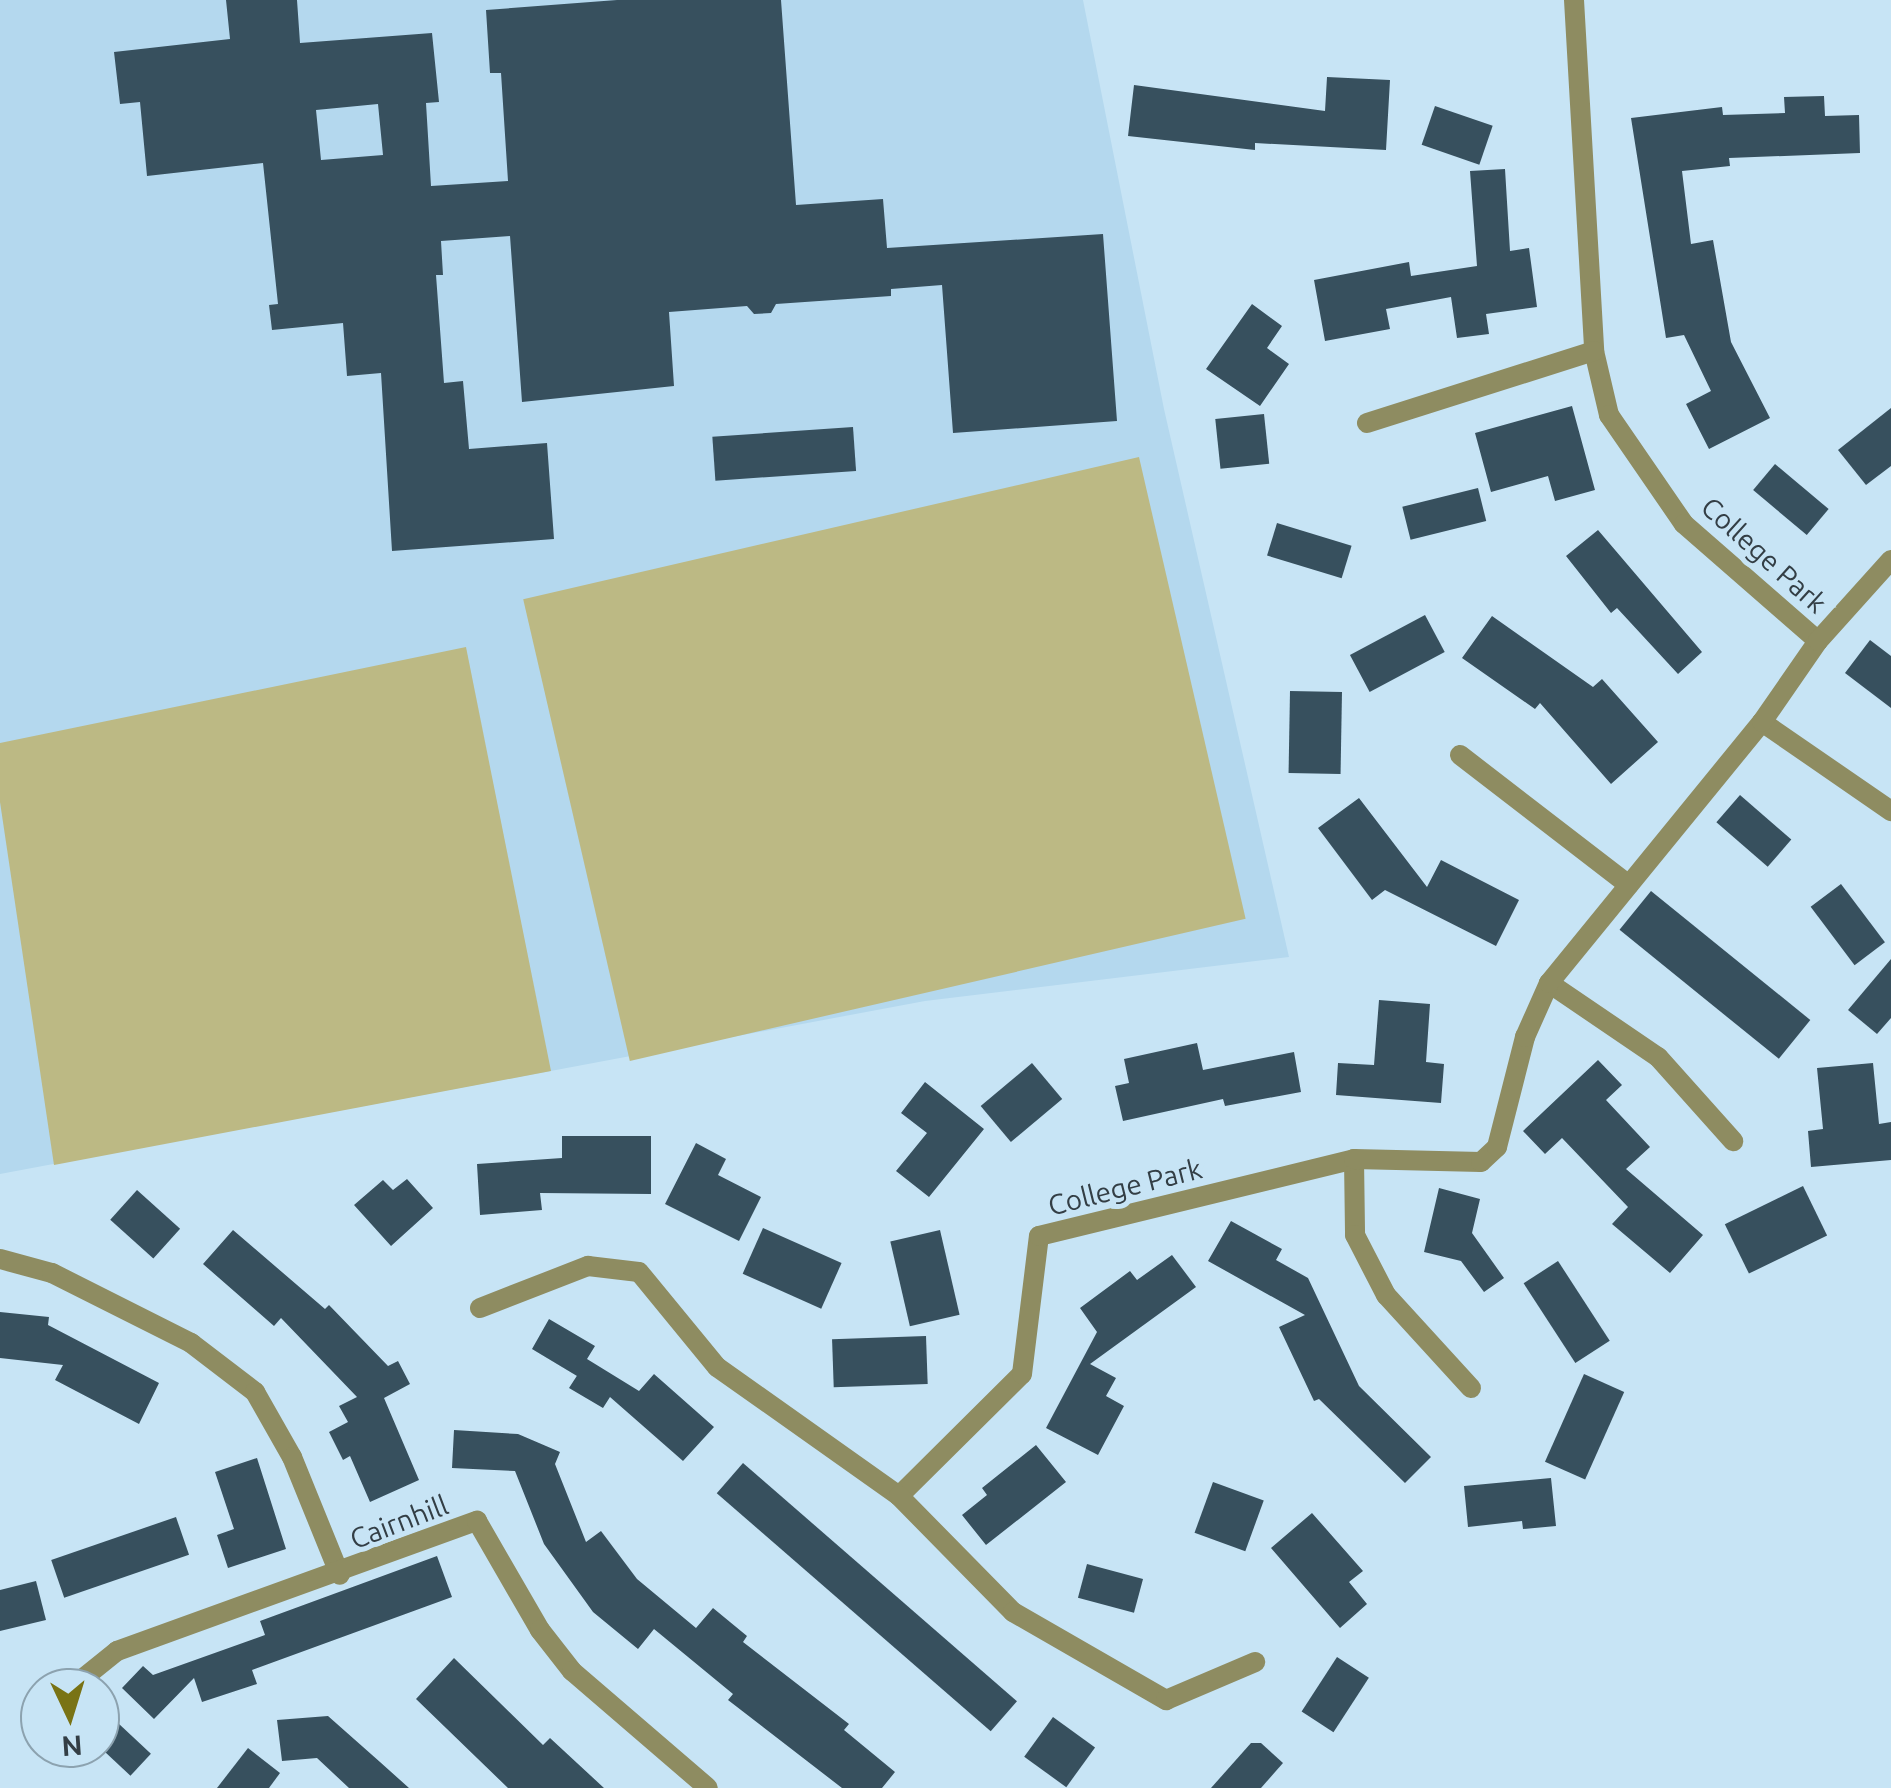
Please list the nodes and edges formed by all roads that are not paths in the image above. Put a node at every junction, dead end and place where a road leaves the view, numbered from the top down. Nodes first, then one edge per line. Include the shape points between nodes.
1 (1574, 0) edge
2 (1594, 351) junction
3 (1367, 423) dead end
4 (1891, 560) edge
5 (1818, 641) junction
6 (1762, 722) junction
7 (1460, 755) dead end
8 (1891, 811) edge
9 (1629, 886) junction
10 (1549, 983) junction
11 (1733, 1141) dead end
12 (1354, 1159) junction
13 (0, 1259) edge
14 (480, 1308) dead end
15 (1472, 1388) dead end
16 (898, 1496) junction
17 (340, 1575) junction
18 (1255, 1662) dead end
19 (95, 1668) edge
20 (708, 1788) edge

1 - 2 street, College Park
2 - 3 street
2 - 5 street, College Park via 1609,415 1684,524
4 - 5 street, College Park
5 - 6 street, College Park
6 - 8 street
6 - 9 street, College Park
7 - 9 street
9 - 10 street, College Park
10 - 11 street via 1658,1057
10 - 12 street, College Park via 1524,1038 1497,1147 1481,1162
12 - 15 street via 1354,1235 1386,1296
12 - 16 street, College Park via 1039,1236 1022,1374
13 - 17 street via 52,1273 177,1336 255,1392 292,1457
14 - 16 street via 588,1266 639,1272 717,1367
16 - 18 street via 1013,1612 1166,1700
17 - 19 street, Cairnhill via 117,1650
17 - 20 street, Cairnhill via 477,1521 540,1630 572,1671

